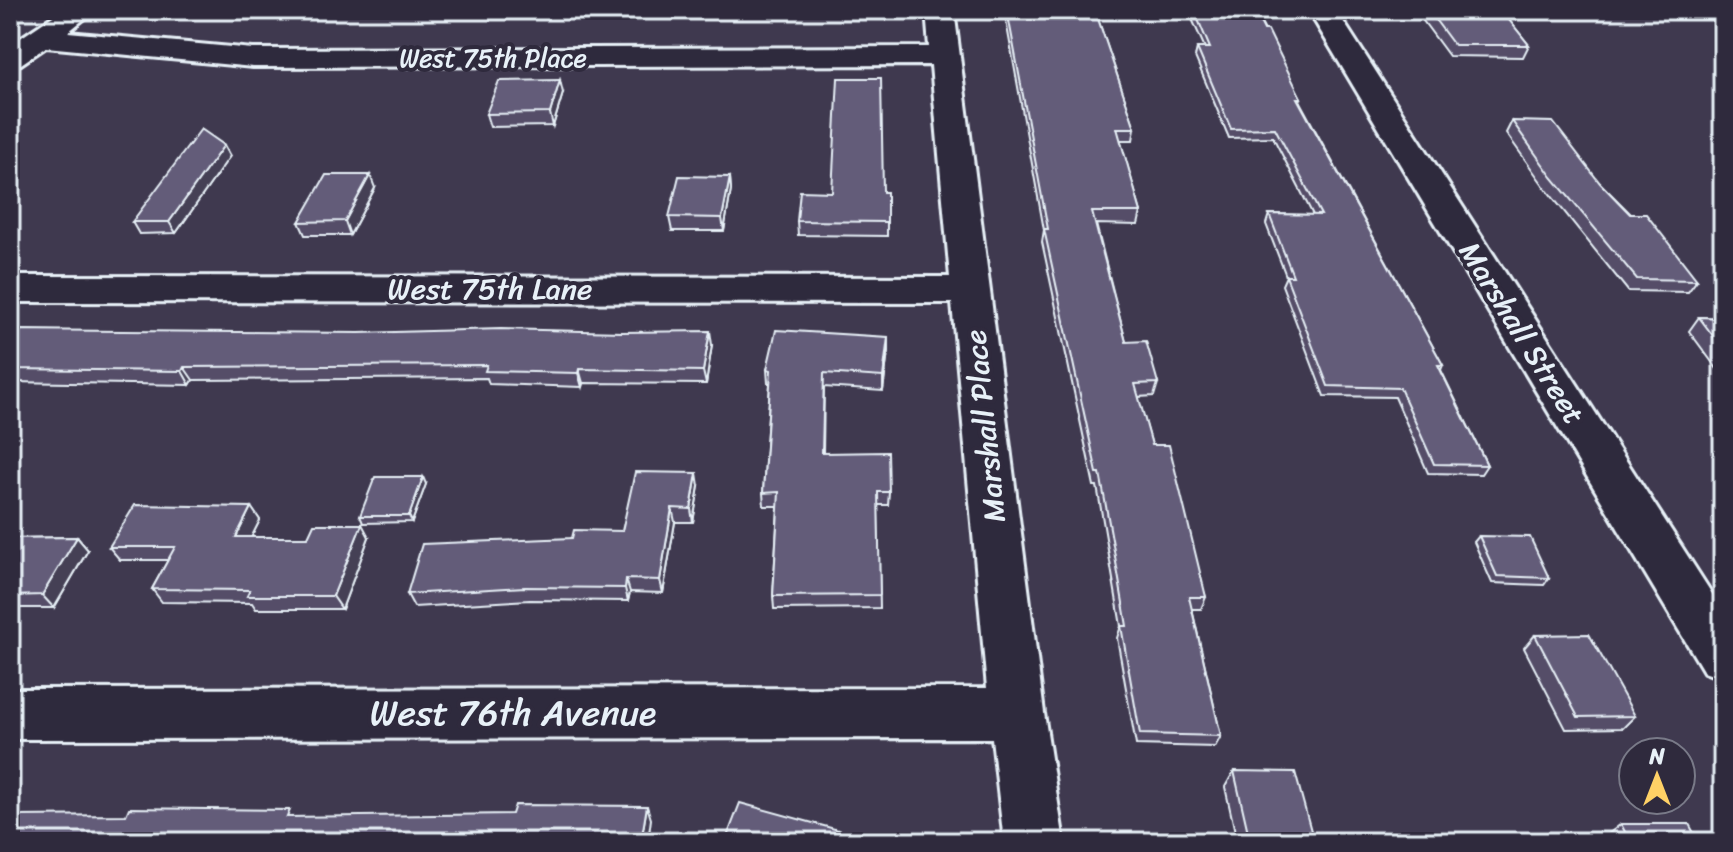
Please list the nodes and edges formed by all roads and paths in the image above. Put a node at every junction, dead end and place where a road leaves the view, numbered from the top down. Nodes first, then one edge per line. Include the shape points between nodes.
1 (81, 10) edge
2 (940, 10) edge
3 (1322, 10) edge
4 (42, 38) junction
5 (945, 56) junction
6 (10, 58) edge
7 (10, 289) edge
8 (970, 290) junction
9 (1723, 656) edge
10 (1017, 713) junction
11 (10, 714) edge
12 (1034, 842) edge

1 - 4 street
2 - 5 street, Marshall Place
3 - 9 street, Marshall Street
4 - 5 street, West 75th Place via 253,58
4 - 6 street
5 - 8 street, Marshall Place
7 - 8 street, West 75th Lane
8 - 10 street, Marshall Place
10 - 11 street, West 76th Avenue
10 - 12 street, Marshall Place

